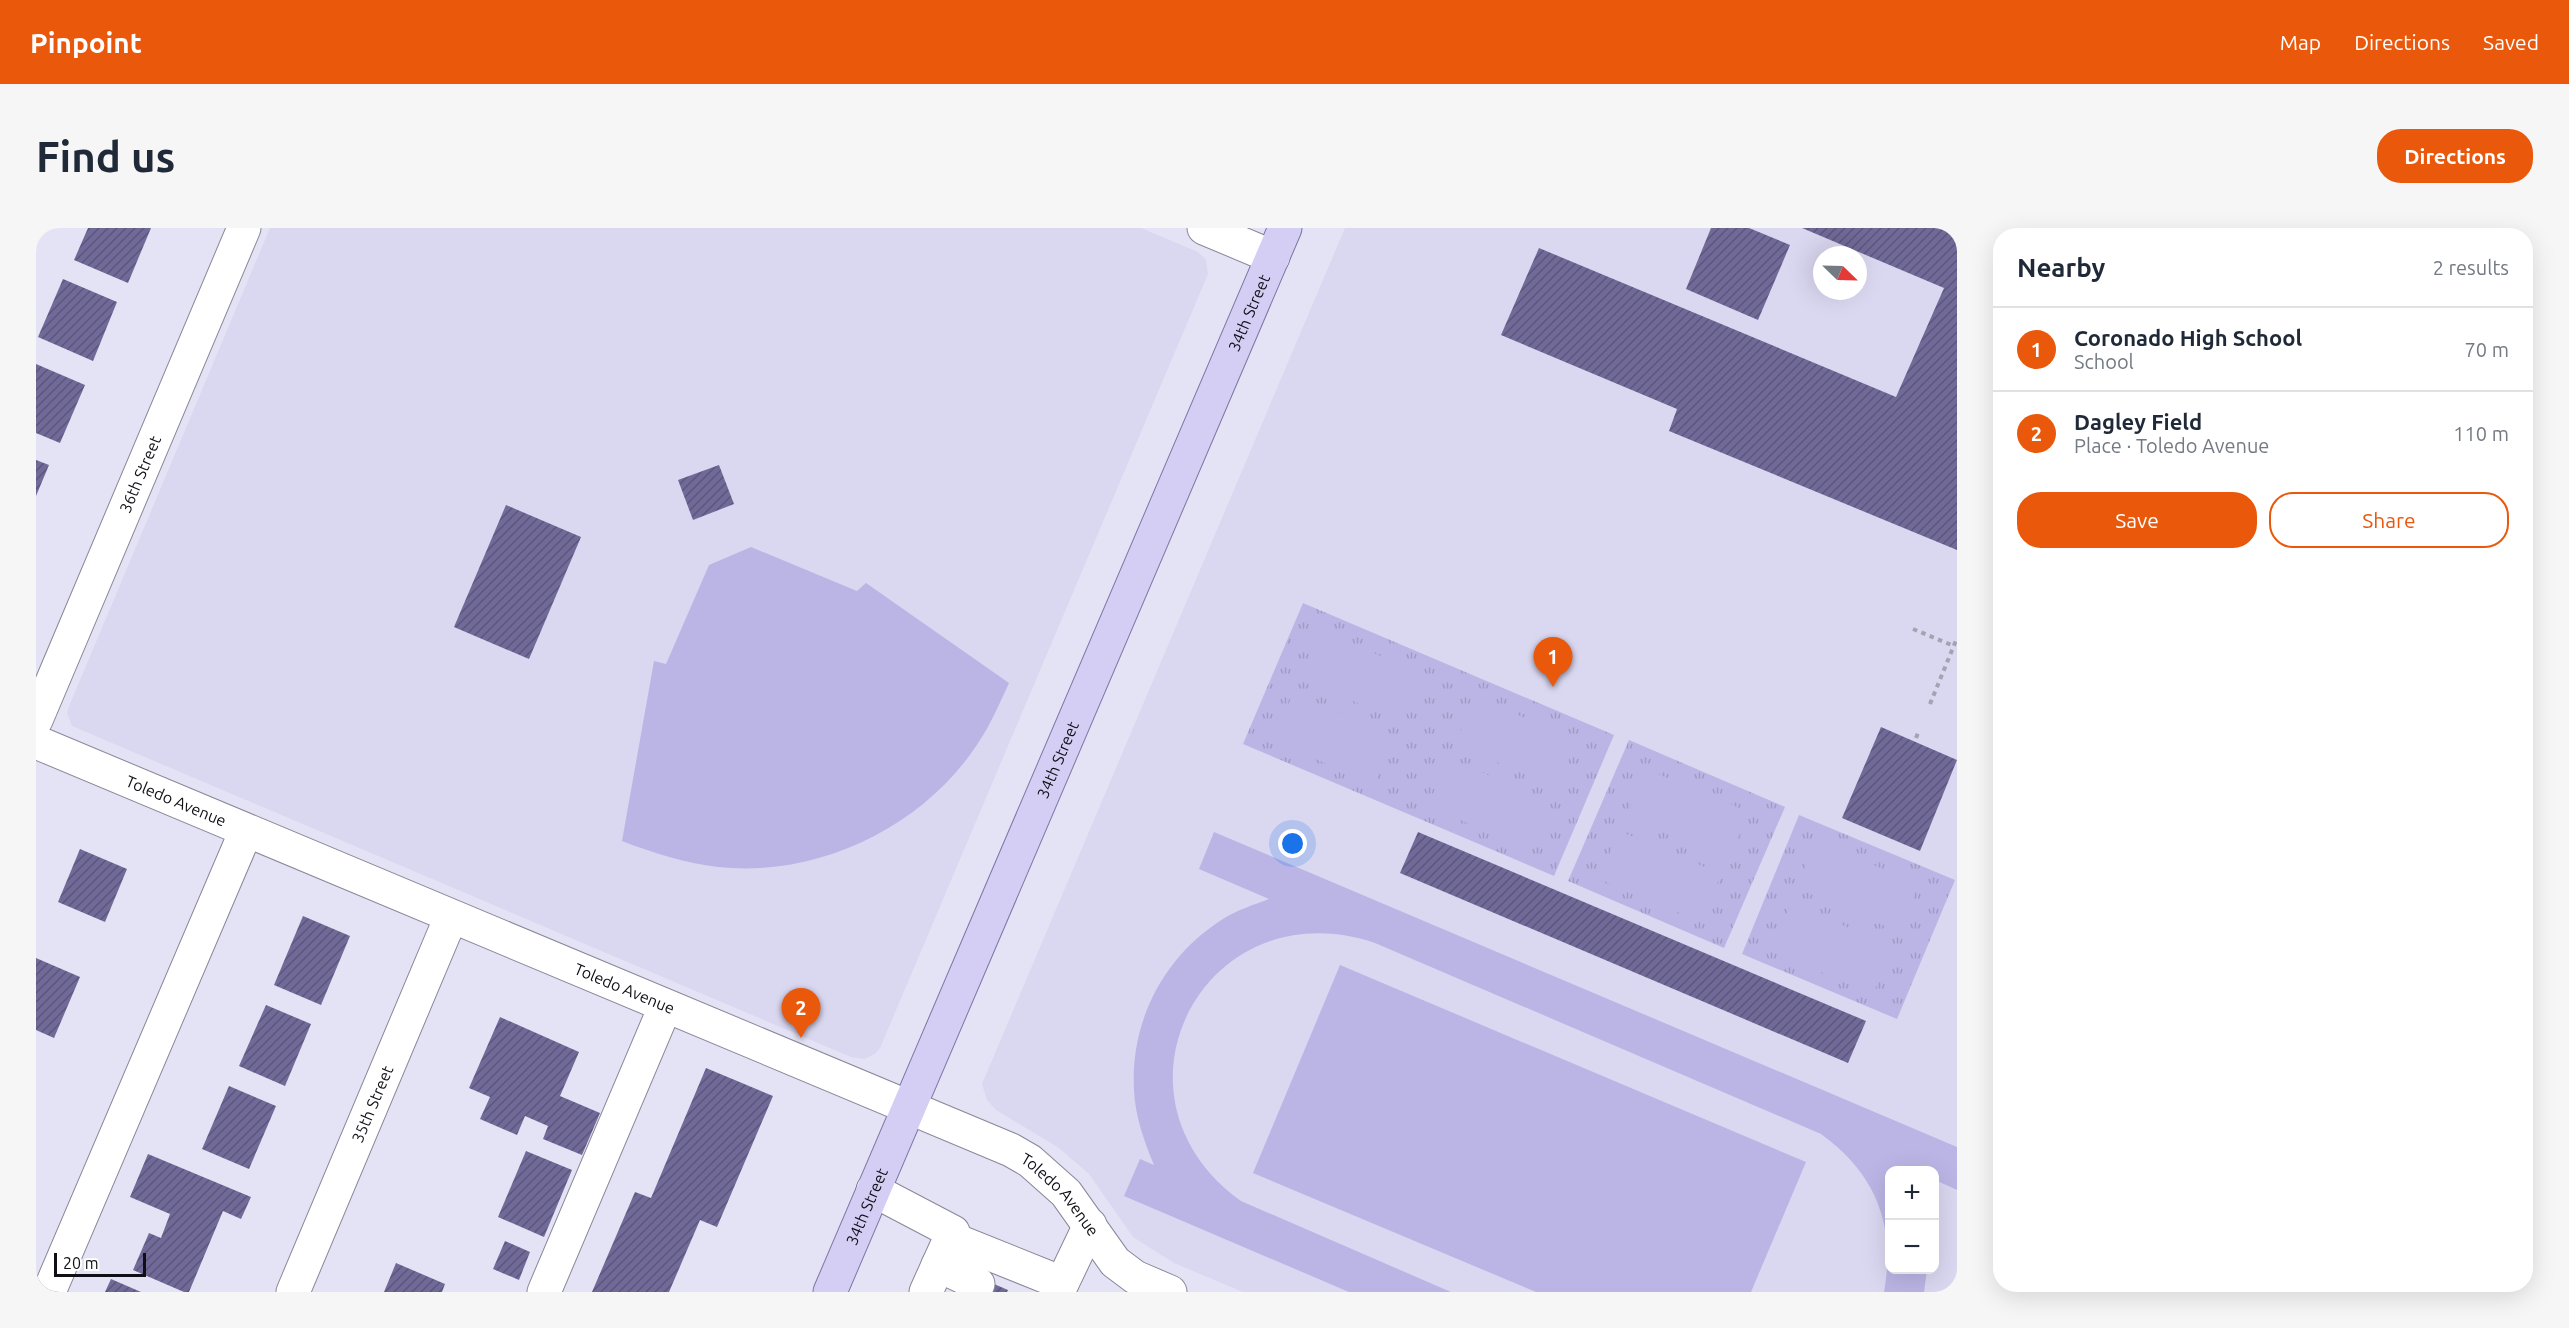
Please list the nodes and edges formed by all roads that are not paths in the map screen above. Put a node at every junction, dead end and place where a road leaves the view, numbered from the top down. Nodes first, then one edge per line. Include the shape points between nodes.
1 (244, 228) edge
2 (1204, 228) edge
3 (1279, 242) edge
4 (36, 720) edge
5 (36, 742) edge
6 (246, 831) junction
7 (452, 917) junction
8 (665, 1007) junction
9 (908, 1108) junction
10 (873, 1190) junction
11 (1090, 1225) junction
12 (938, 1265) edge
13 (978, 1284) dead end
14 (1130, 1284) edge
15 (1060, 1288) edge
16 (50, 1292) edge
17 (293, 1292) edge
18 (544, 1292) edge
19 (830, 1292) edge
20 (1170, 1292) edge

1 - 4 street, 36th Street
2 - 3 street
3 - 9 main road, 34th Street
5 - 6 street, Toledo Avenue
6 - 7 street, Toledo Avenue
6 - 16 street
7 - 8 street, Toledo Avenue
7 - 17 street, 35th Street
8 - 9 street, Toledo Avenue
8 - 18 street
9 - 10 main road, 34th Street
9 - 11 street, Toledo Avenue via 1030,1161 1066,1193
10 - 12 street via 953,1232
10 - 19 main road, 34th Street
11 - 14 street, Toledo Avenue
11 - 15 street
12 - 13 street
12 - 15 street
14 - 20 street, Toledo Avenue

